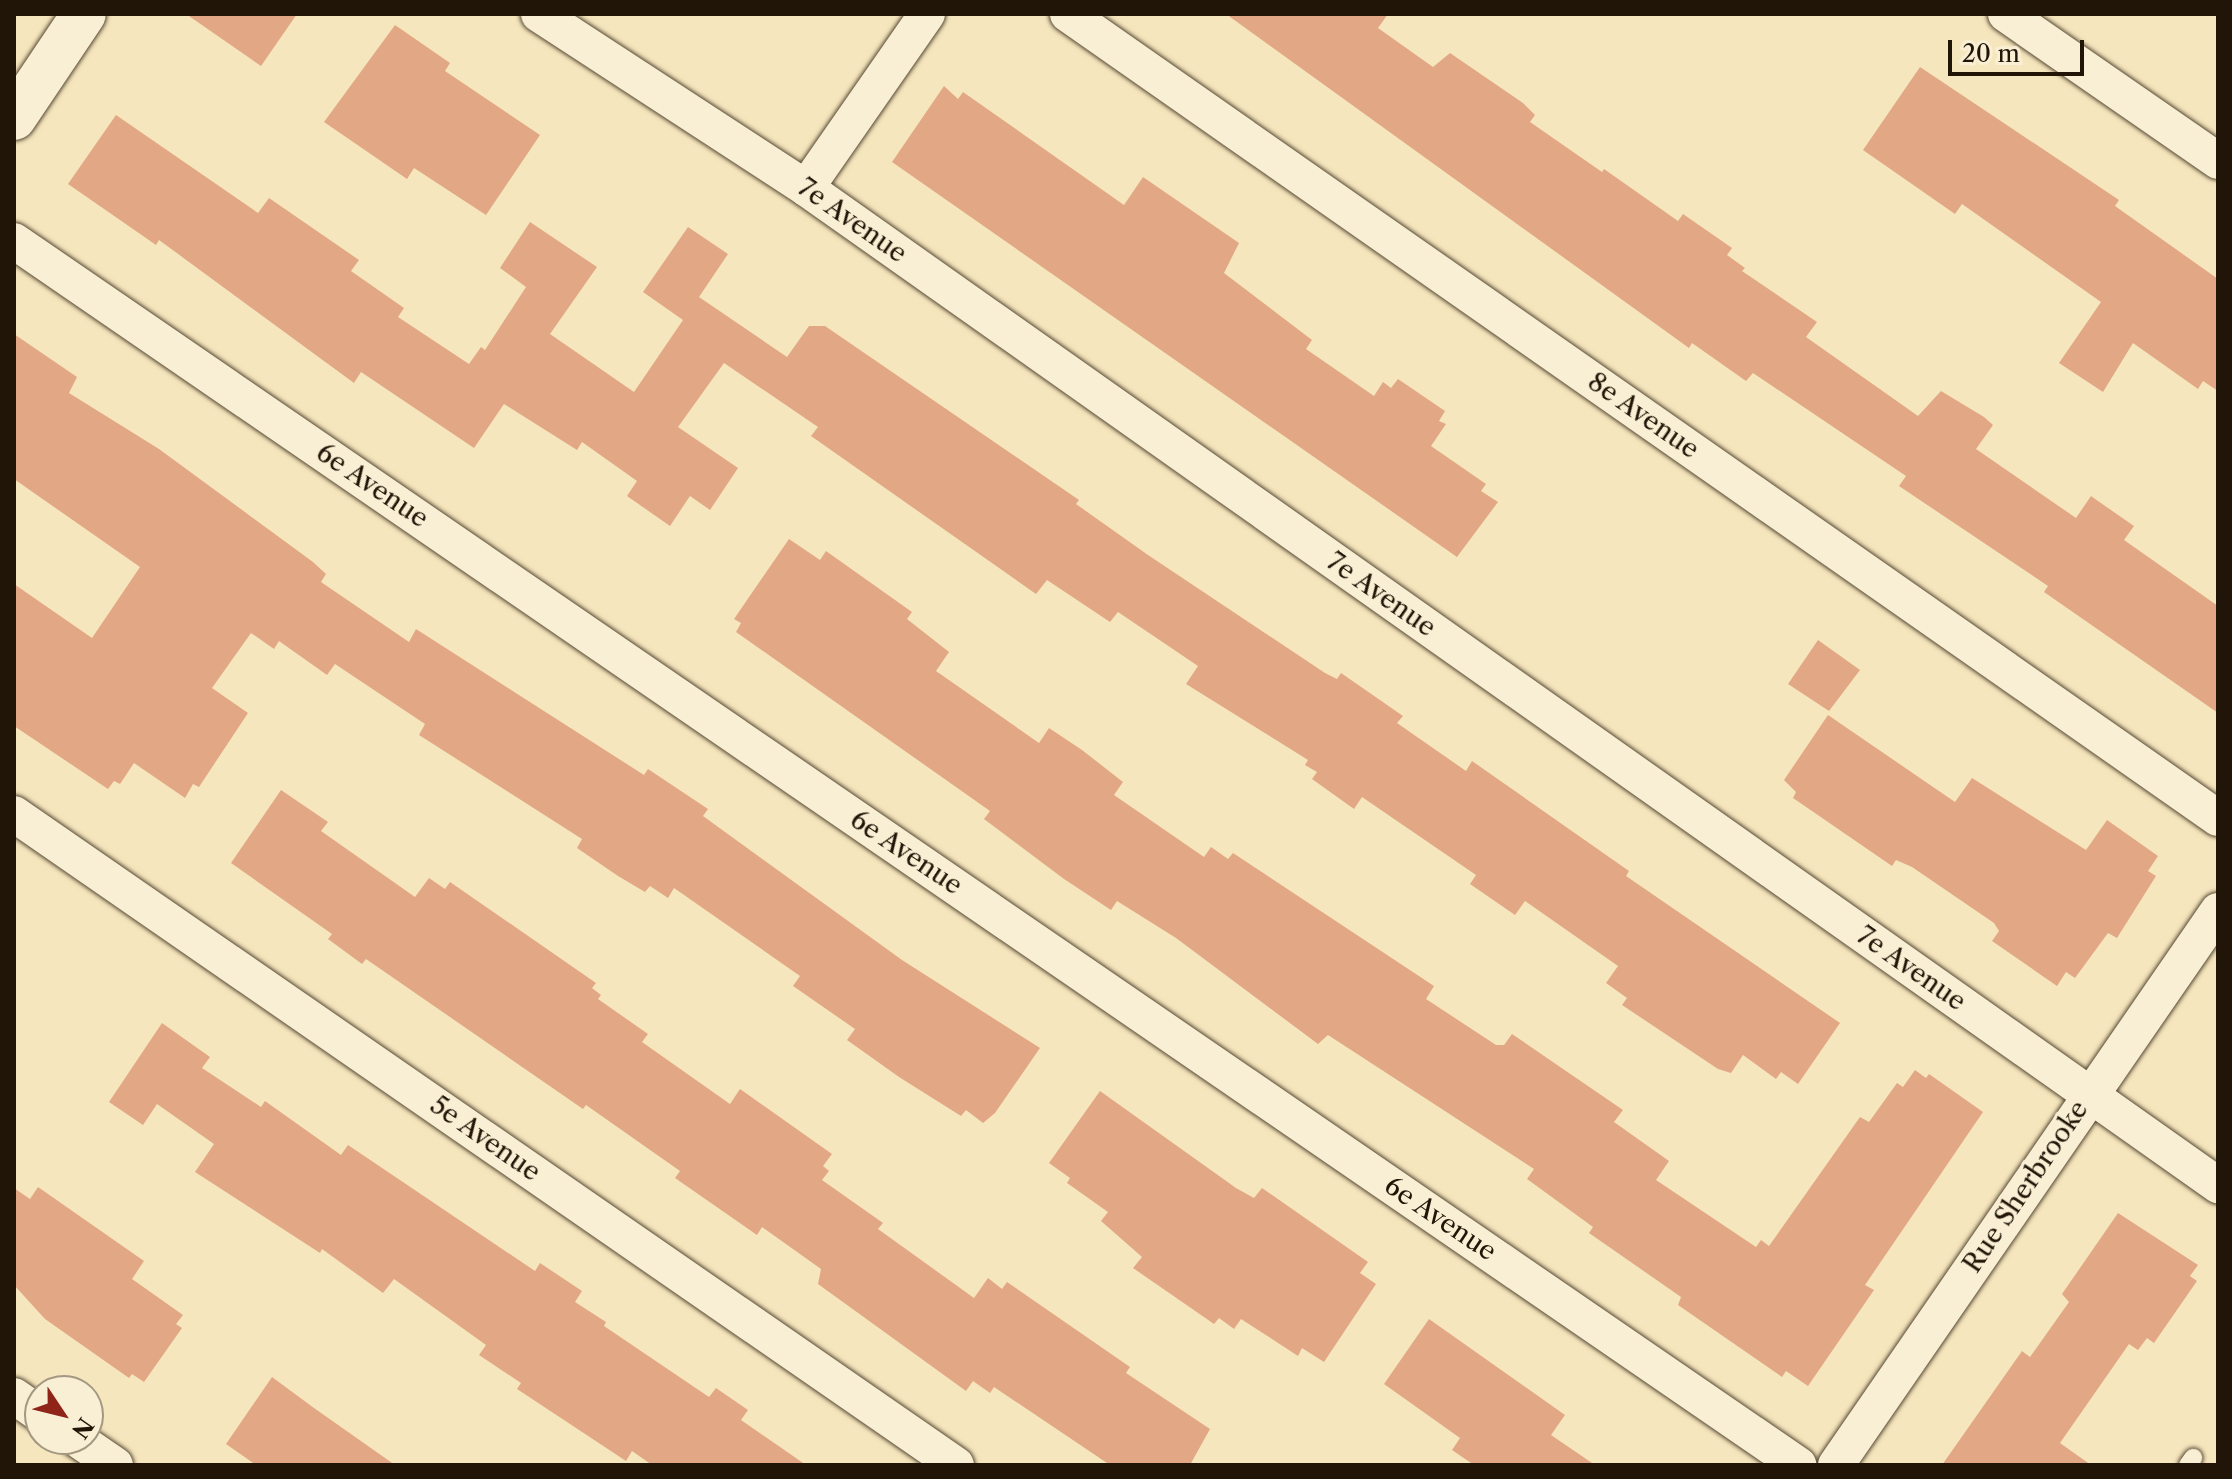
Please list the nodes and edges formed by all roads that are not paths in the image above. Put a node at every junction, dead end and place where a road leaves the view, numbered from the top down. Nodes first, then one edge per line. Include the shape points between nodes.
1 (84, 14) edge
2 (539, 14) edge
3 (927, 14) edge
4 (1068, 14) edge
5 (2006, 14) edge
6 (14, 118) edge
7 (2218, 161) edge
8 (806, 188) junction
9 (14, 241) edge
10 (14, 814) edge
11 (2218, 818) edge
12 (2218, 911) edge
13 (2089, 1095) junction
14 (2218, 1185) edge
15 (956, 1465) edge
16 (1798, 1465) edge
17 (1836, 1465) edge

1 - 6 street
2 - 8 street, 7e Avenue
3 - 8 street
4 - 11 street, 8e Avenue
5 - 7 street
8 - 13 street, 7e Avenue
9 - 16 street, 6e Avenue
10 - 15 street, 5e Avenue
12 - 13 street, Rue Sherbrooke
13 - 14 street, 7e Avenue
13 - 17 street, Rue Sherbrooke

